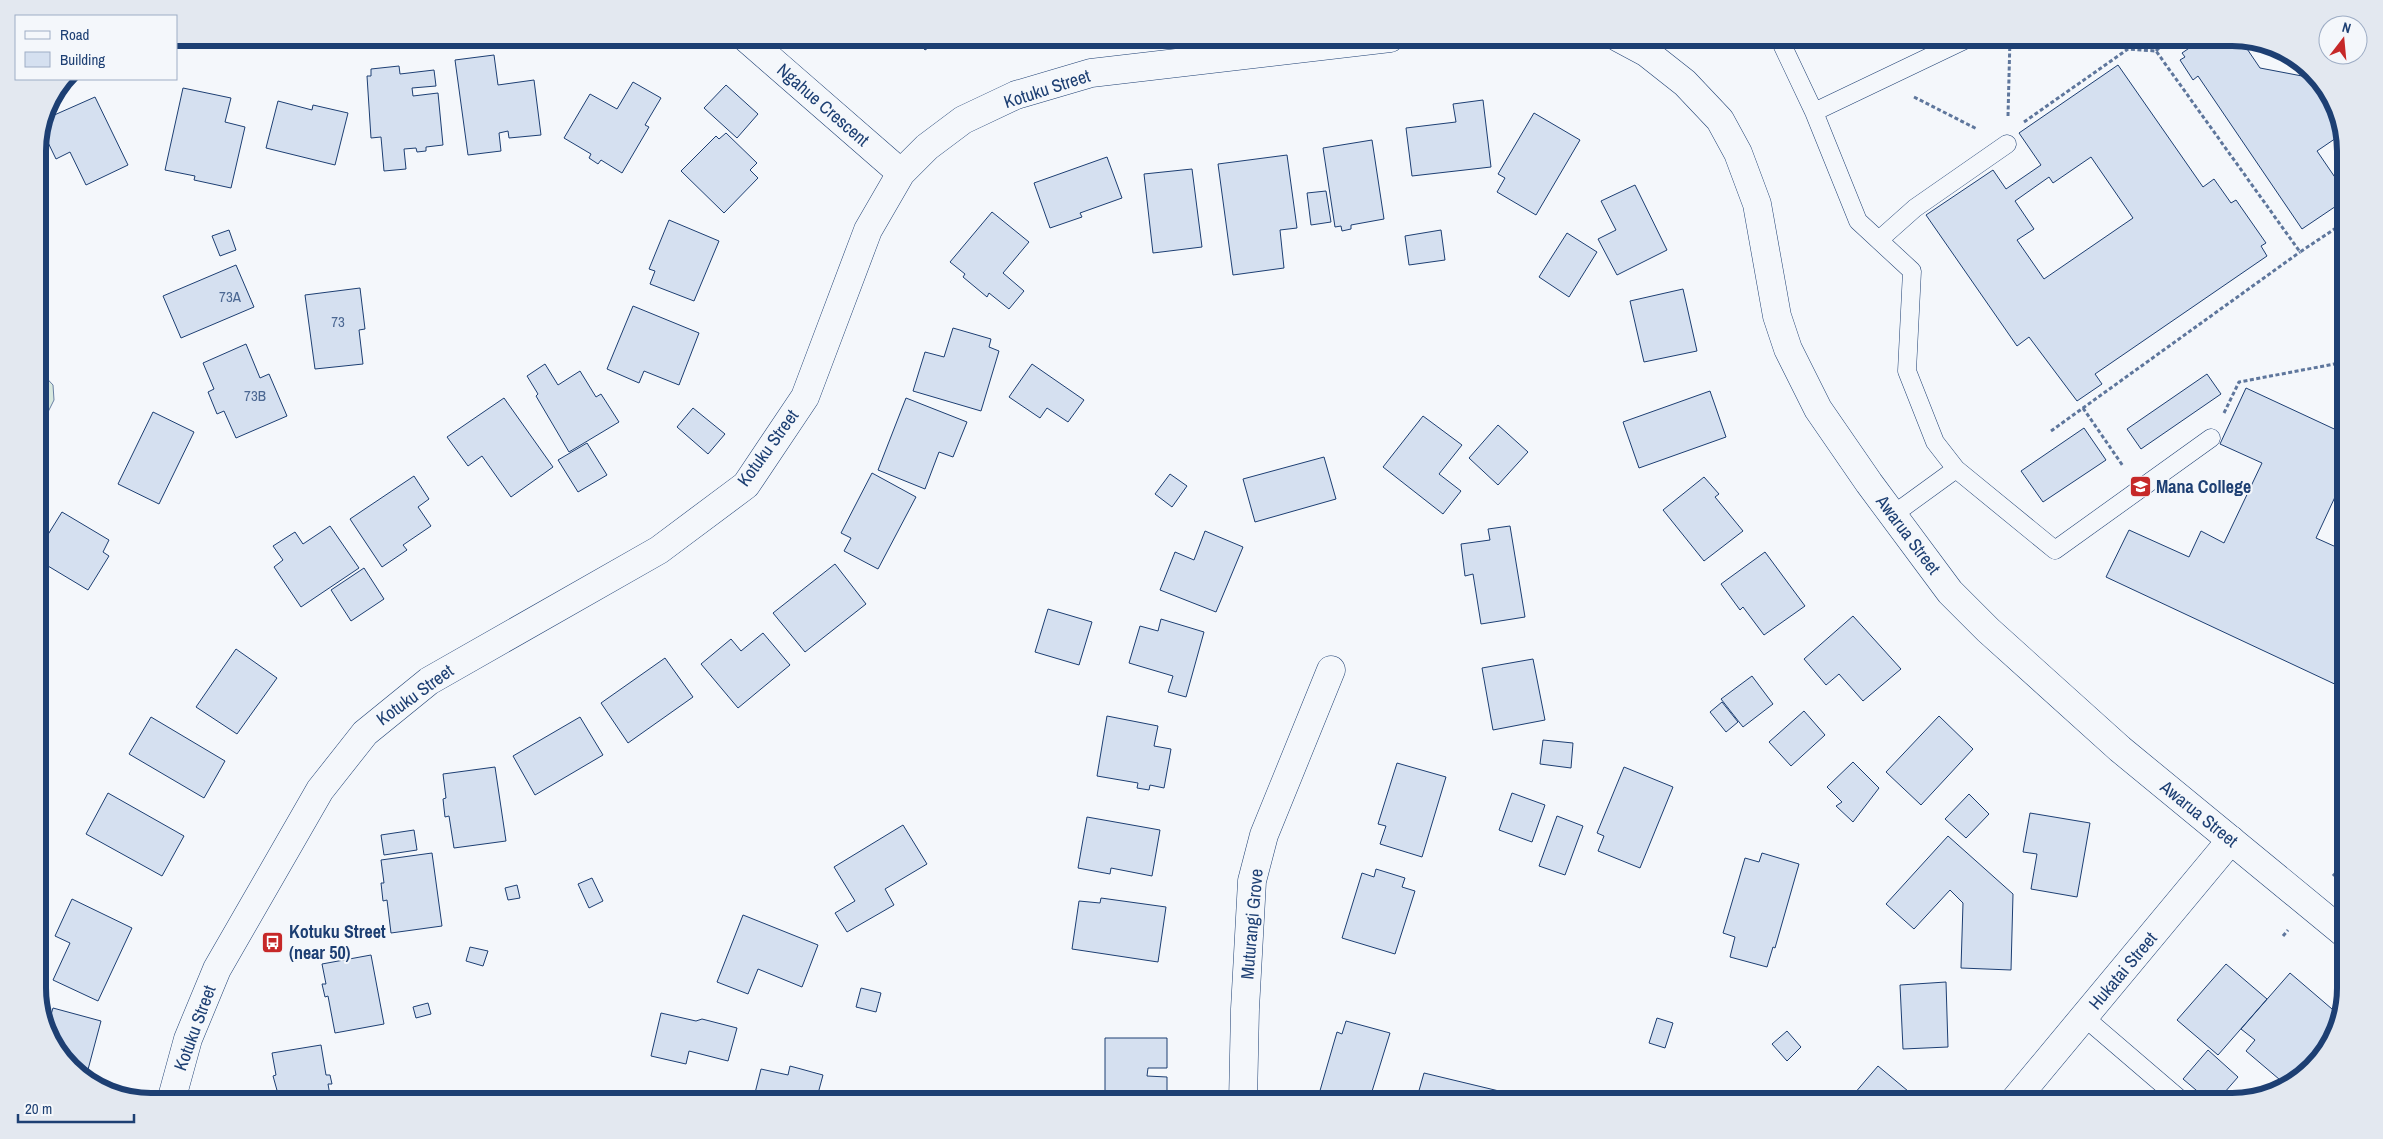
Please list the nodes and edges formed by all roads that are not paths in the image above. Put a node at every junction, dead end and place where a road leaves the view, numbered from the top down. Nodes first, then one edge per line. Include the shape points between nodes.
1 (755, 46) edge
2 (1322, 46) edge
3 (1643, 46) edge
4 (1783, 46) edge
5 (1952, 46) edge
6 (1814, 112) junction
7 (2007, 144) road end
8 (901, 173) junction
9 (1879, 240) junction
10 (2211, 438) road end
11 (1956, 469) junction
12 (1894, 514) junction
13 (1331, 670) dead end
14 (2231, 840) junction
15 (2337, 927) edge
16 (2084, 1017) junction
17 (173, 1093) edge
18 (1243, 1093) edge
19 (2021, 1093) edge
20 (2172, 1093) edge

1 - 8 street, Ngahue Crescent
2 - 8 street, Kotuku Street via 1091,73 1016,95 964,120 926,147
3 - 12 street, Awarua Street via 1686,83 1720,120 1738,153 1757,204 1777,316 1788,349 1818,409
4 - 6 lane
5 - 6 lane
6 - 9 lane via 1858,221
7 - 9 lane via 1915,208
8 - 17 street, Kotuku Street via 861,244 805,397 746,485 659,550 429,681 365,733 320,790 217,969 188,1039
9 - 11 lane via 1912,271 1907,371 1935,442
10 - 11 lane via 2055,550
11 - 12 lane
12 - 14 street, Awarua Street via 1950,592 1988,630 2120,749
13 - 18 street, Muturangi Grove via 1264,835 1252,881
14 - 15 street, Awarua Street
14 - 16 street, Hukatai Street
16 - 19 street, Hukatai Street
16 - 20 lane

